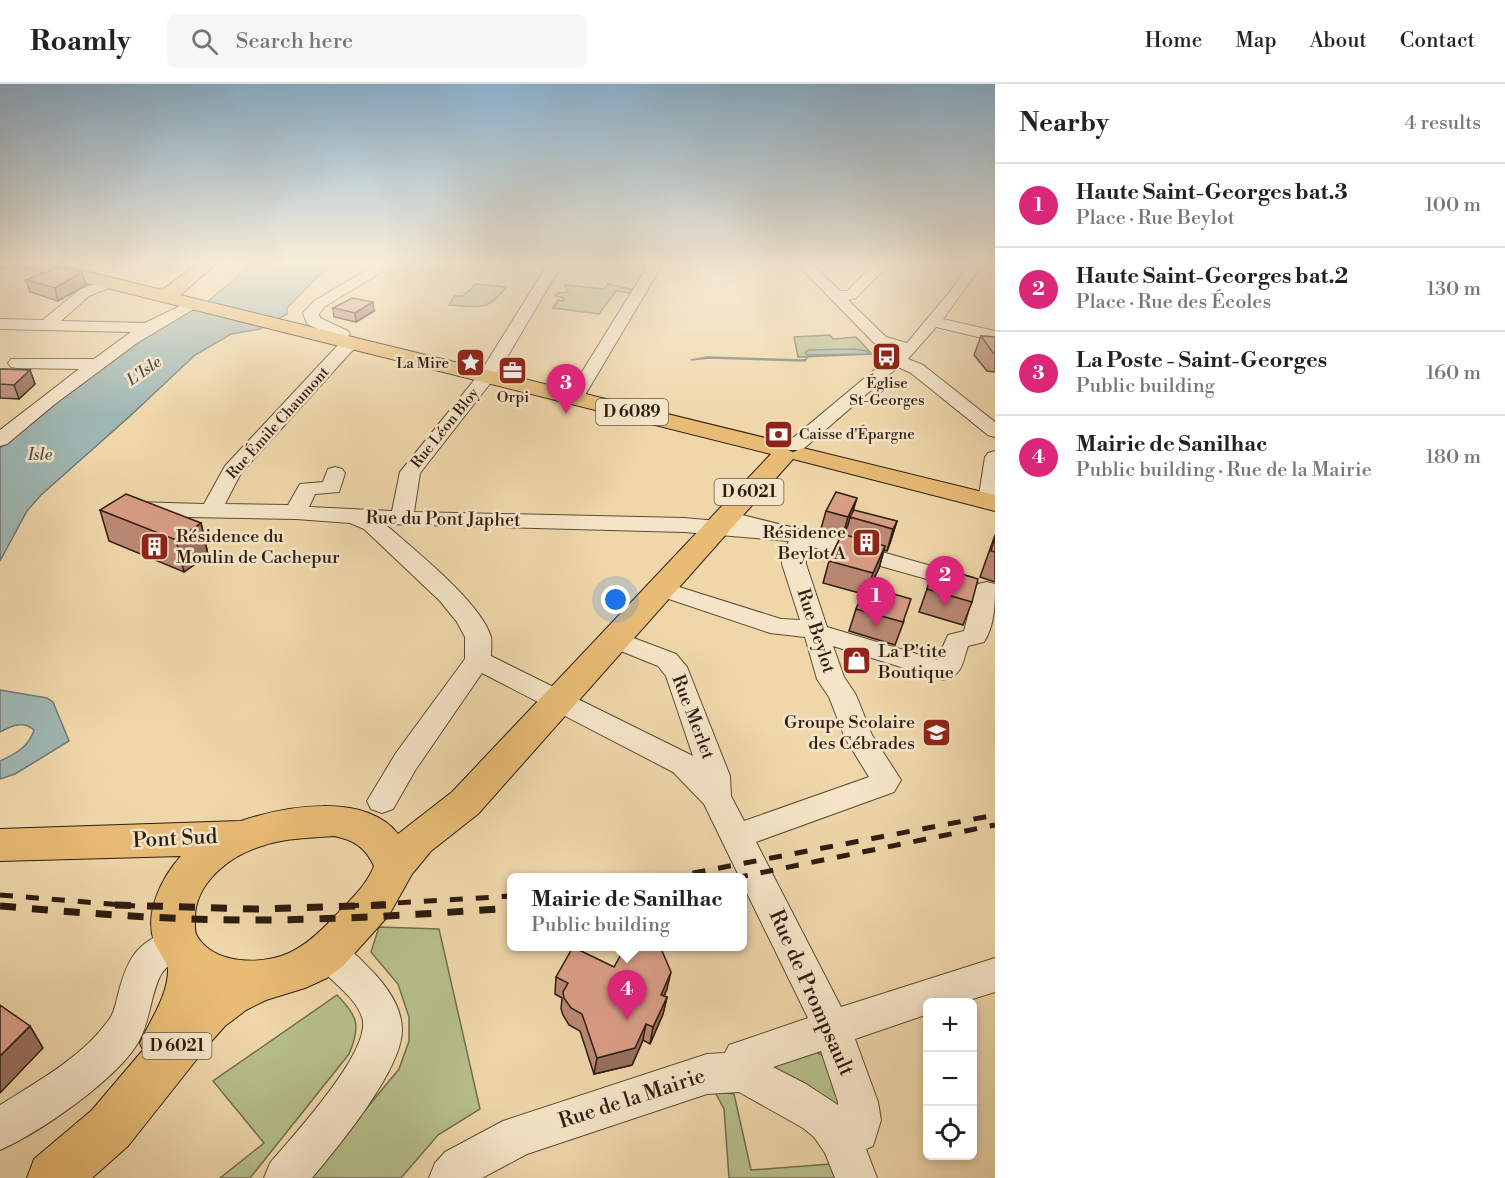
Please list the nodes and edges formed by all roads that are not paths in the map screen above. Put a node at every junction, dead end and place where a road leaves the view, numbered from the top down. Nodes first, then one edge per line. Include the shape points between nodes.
1 (61, 313) edge
2 (163, 313) edge
3 (239, 313) edge
4 (311, 313) edge
5 (525, 313) edge
6 (626, 313) edge
7 (854, 313) edge
8 (940, 313) edge
9 (933, 322) junction
10 (0, 324) edge
11 (47, 325) junction
12 (148, 328) junction
13 (995, 336) edge
14 (345, 340) junction
15 (902, 354) junction
16 (16, 363) dead end
17 (97, 364) junction
18 (492, 367) junction
19 (573, 397) junction
20 (995, 431) edge
21 (0, 440) edge
22 (789, 451) junction
23 (995, 457) edge
24 (335, 473) dead end
25 (992, 502) edge
26 (133, 509) edge
27 (213, 510) junction
28 (296, 512) junction
29 (353, 517) junction
30 (402, 518) junction
31 (721, 523) junction
32 (799, 536) junction
33 (660, 588) junction
34 (991, 590) edge
35 (817, 633) junction
36 (615, 639) junction
37 (478, 660) junction
38 (557, 702) junction
39 (716, 796) junction
40 (465, 803) junction
41 (375, 815) junction
42 (247, 834) junction
43 (737, 836) junction
44 (102, 842) junction
45 (0, 845) edge
46 (394, 866) junction
47 (179, 890) junction
48 (184, 953) junction
49 (328, 953) junction
50 (995, 975) edge
51 (258, 981) junction
52 (832, 1028) junction
53 (736, 1071) junction
54 (110, 1128) junction
55 (0, 1129) edge
56 (841, 1140) junction
57 (53, 1178) edge
58 (285, 1178) edge
59 (450, 1178) edge
60 (856, 1178) edge

1 - 11 street
2 - 12 street
3 - 14 main road, D 6089
4 - 14 street via 313,321 342,333
5 - 18 street, Rue Léon Bloy
6 - 19 street
7 - 15 street via 880,340
8 - 9 street
9 - 13 street
9 - 15 street
10 - 11 street
11 - 12 street
12 - 17 street
14 - 18 main road, D 6089 via 451,367
14 - 27 street, Rue Émile Chaumont via 344,349 232,470
15 - 20 street
15 - 22 street
16 - 17 street
17 - 21 street
18 - 19 main road, D 6089
18 - 30 street, Rue Léon Bloy via 410,472
19 - 22 main road, D 6089
22 - 25 main road, D 6089
22 - 31 main road, D 6021
23 - 25 street
24 - 28 street via 332,488 307,488
26 - 27 street, Rue du Pont Japhet
27 - 28 street, Rue du Pont Japhet
28 - 29 street, Rue du Pont Japhet
29 - 30 street, Rue du Pont Japhet
29 - 37 street via 372,524 449,596 478,637
30 - 31 street, Rue du Pont Japhet
31 - 32 street
31 - 33 main road, D 6021
32 - 34 street
32 - 35 street, Rue Beylot via 795,564
33 - 35 street via 779,627
33 - 36 main road, D 6021
34 - 35 street via 975,636 957,641 944,671
35 - 43 street, Rue Beylot via 831,679 842,695 859,738 886,780
36 - 38 main road, D 6021
36 - 39 street, Rue Merlet via 667,660 678,673 715,776
37 - 38 street
37 - 41 street via 406,761
38 - 39 street via 683,764
38 - 40 main road, D 6021
39 - 43 street, Rue de Prompsault
40 - 41 main road, D 6021 via 420,823 386,830
40 - 46 main road, D 6021 via 417,840
41 - 42 main road via 354,824 291,824
41 - 46 main road
42 - 44 main road, Pont Sud
42 - 47 main road via 212,853
43 - 52 street, Rue de Prompsault
44 - 45 main road, Pont Sud
44 - 47 main road, Pont Sud via 157,855 169,867
46 - 49 main road via 379,897
47 - 48 main road via 174,930
48 - 51 main road via 220,976
48 - 54 main road, D 6021 via 184,1004
48 - 55 street via 153,957 143,972 137,1003 123,1033 52,1095
49 - 51 main road via 303,969
49 - 58 street via 370,995 381,1014 383,1034 373,1062
50 - 52 street
51 - 54 main road, D 6021 via 230,995 197,1023
52 - 53 street via 743,1059
52 - 56 street, Rue de Prompsault via 861,1120 858,1131
53 - 56 street via 817,1114
53 - 59 street, Rue de la Mairie via 707,1074 518,1137 460,1167
54 - 57 main road, D 6021
56 - 60 street

